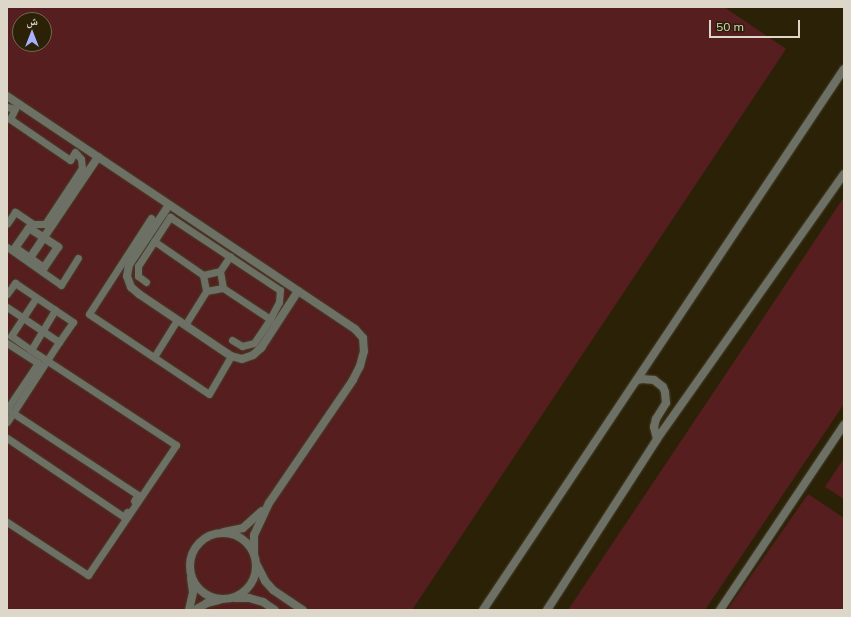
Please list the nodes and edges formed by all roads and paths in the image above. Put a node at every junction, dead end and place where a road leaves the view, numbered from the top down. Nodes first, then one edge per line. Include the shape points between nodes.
1 (844, 69) edge
2 (7, 96) edge
3 (7, 107) edge
4 (98, 157) junction
5 (844, 174) edge
6 (169, 205) junction
7 (151, 218) dead end
8 (7, 224) edge
9 (44, 238) junction
10 (154, 241) junction
11 (7, 247) edge
12 (230, 256) junction
13 (30, 258) junction
14 (78, 258) dead end
15 (220, 271) junction
16 (203, 275) junction
17 (146, 282) dead end
18 (223, 288) junction
19 (298, 290) junction
20 (206, 291) junction
21 (7, 294) edge
22 (36, 298) junction
23 (7, 307) edge
24 (55, 310) junction
25 (24, 317) junction
26 (270, 319) junction
27 (177, 320) junction
28 (185, 325) junction
29 (42, 329) junction
30 (8, 338) edge
31 (232, 340) dead end
32 (59, 342) junction
33 (31, 350) junction
34 (231, 356) junction
35 (154, 357) junction
36 (47, 360) junction
37 (637, 380) junction
38 (13, 413) junction
39 (7, 422) edge
40 (844, 425) edge
41 (7, 438) edge
42 (657, 439) junction
43 (269, 503) junction
44 (7, 522) edge
45 (220, 533) junction
46 (254, 554) junction
47 (256, 565) junction
48 (191, 573) junction
49 (225, 599) junction
50 (189, 610) edge
51 (195, 610) edge
52 (275, 610) edge
53 (303, 610) edge
54 (483, 610) edge
55 (547, 610) edge
56 (720, 610) edge

1 - 37 street
2 - 4 street
3 - 8 street via 15,109 10,119 70,160 75,152 81,159 82,168 45,224 33,224 15,212
4 - 6 street
4 - 9 street
5 - 42 street
6 - 19 street
6 - 27 street via 129,265 127,276 131,286 139,294
7 - 35 street via 89,314
9 - 13 street
9 - 13 street via 58,247 44,268
9 - 13 street via 29,228 15,248
10 - 12 street via 170,216
10 - 16 street
10 - 17 street via 138,266 138,276
11 - 14 street via 61,285
12 - 15 street
12 - 26 street via 280,290 279,302
15 - 16 street
15 - 18 street
16 - 20 street
18 - 20 street
18 - 26 street
19 - 34 street via 261,348 253,355 242,358
19 - 43 street via 355,329 363,338 364,351 353,380
20 - 28 street
21 - 22 street via 14,283
22 - 24 street
22 - 25 street
23 - 25 street
24 - 29 street
24 - 32 street via 73,322
25 - 29 street
25 - 30 street
26 - 31 street via 254,343 242,346
27 - 28 street
27 - 35 street
28 - 34 street
29 - 32 street
29 - 33 street
30 - 33 street
30 - 38 street via 38,363 7,409
32 - 36 street
33 - 36 street
34 - 35 street via 209,394
36 - 38 street
36 - 44 street via 176,445 88,575
37 - 42 street via 654,380 665,392 666,403 654,423
37 - 54 street
38 - 39 street
38 - 41 street via 138,496 124,517
40 - 56 street
42 - 55 street
43 - 45 street via 243,528
43 - 46 street via 254,535
45 - 46 street via 240,538 248,544
45 - 48 street via 209,536 200,543 190,562
46 - 47 street
47 - 49 street via 252,583 238,596
47 - 53 street via 273,590
48 - 49 street via 196,585 205,594
48 - 50 street via 192,592
49 - 51 street via 207,603
49 - 52 street via 249,598 264,602

